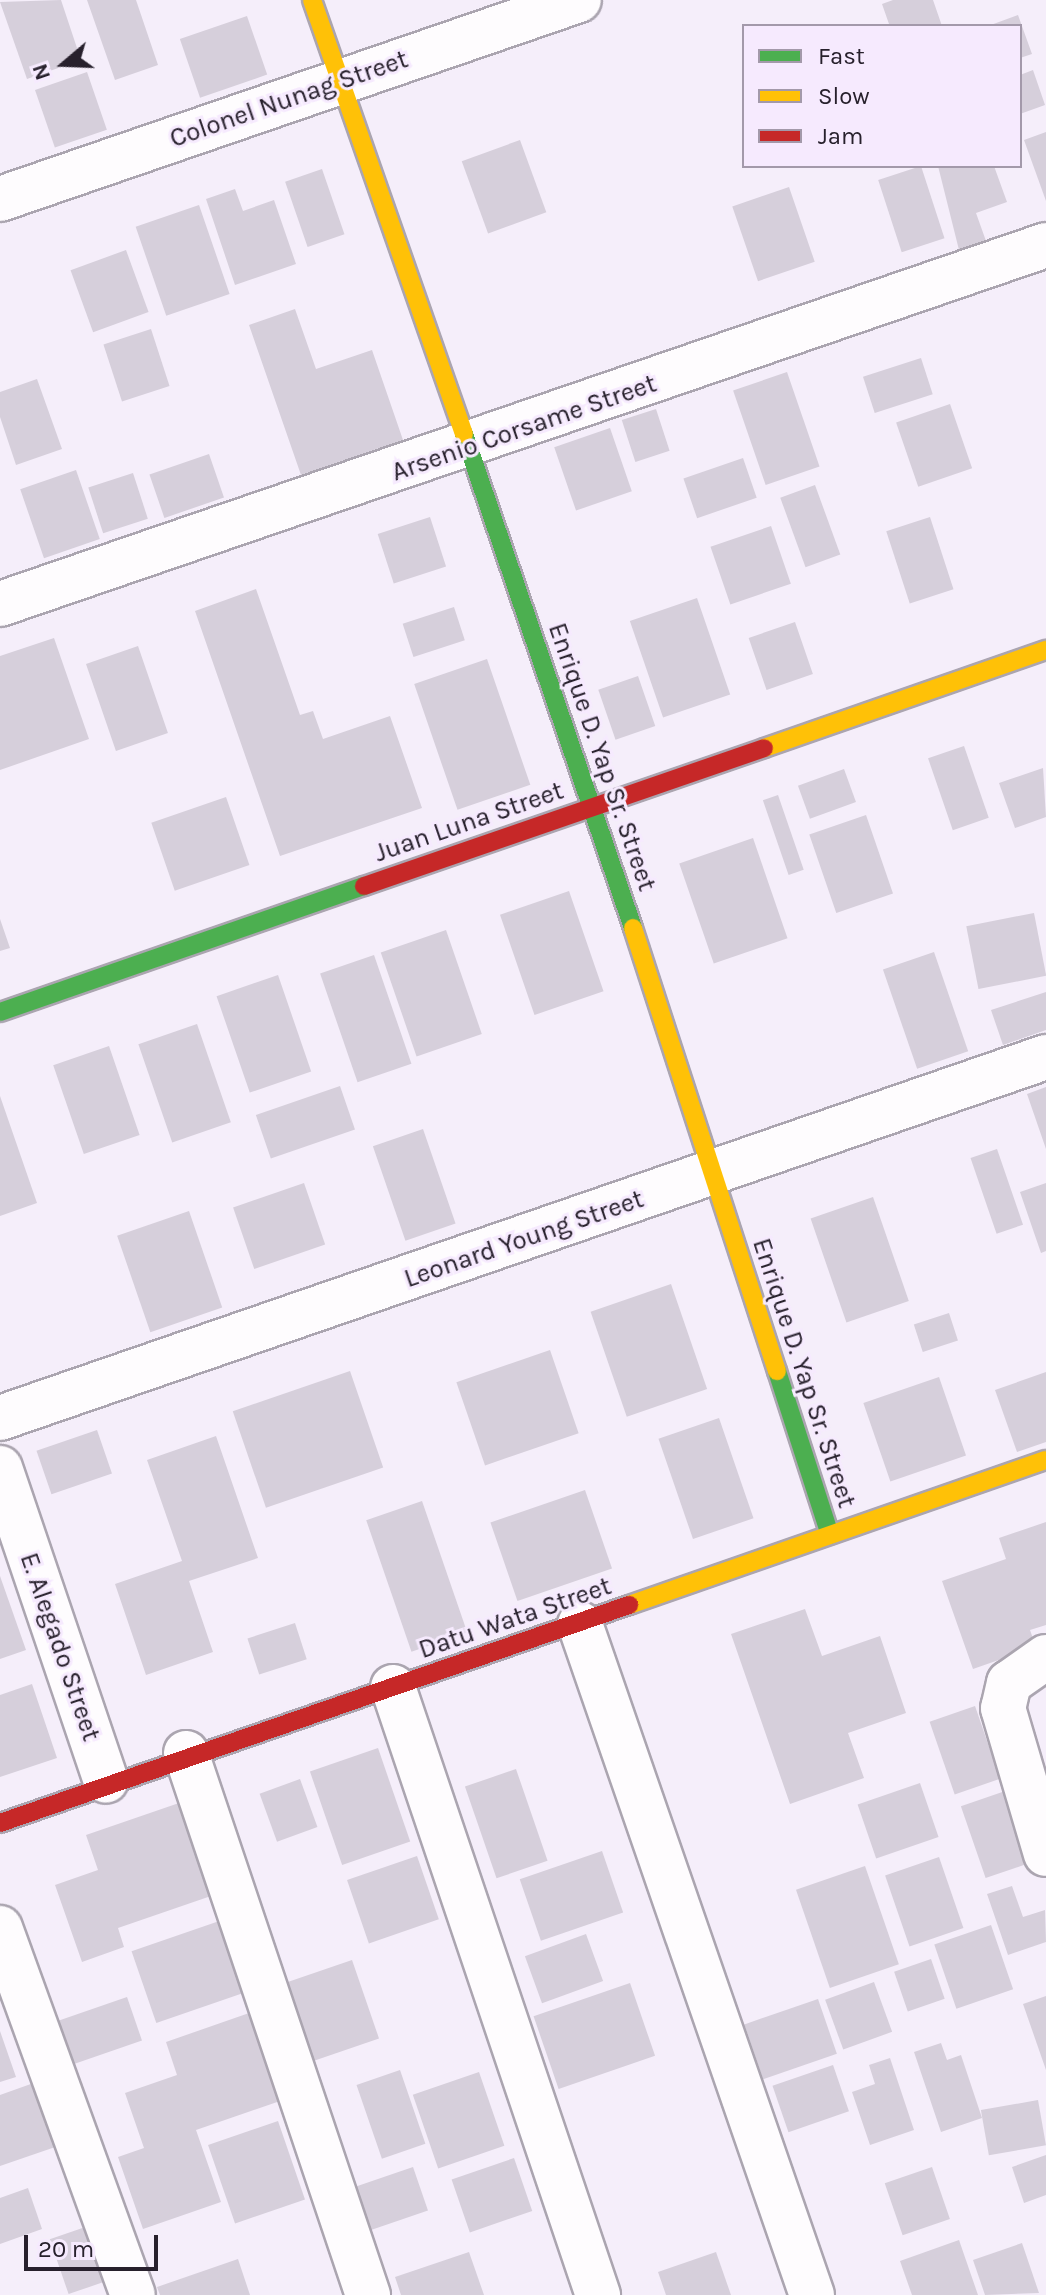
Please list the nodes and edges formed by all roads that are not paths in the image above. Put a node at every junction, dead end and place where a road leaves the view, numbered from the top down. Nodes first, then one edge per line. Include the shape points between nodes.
1 (312, 0) edge
2 (579, 0) edge
3 (338, 82) junction
4 (0, 199) edge
5 (1046, 245) edge
6 (464, 450) junction
7 (0, 604) edge
8 (1046, 650) edge
9 (594, 807) junction
10 (0, 1012) edge
11 (1046, 1057) edge
12 (712, 1175) junction
13 (0, 1418) edge
14 (1046, 1460) edge
15 (0, 1468) edge
16 (830, 1535) junction
17 (580, 1624) junction
18 (1046, 1657) edge
19 (393, 1687) junction
20 (186, 1753) junction
21 (106, 1781) junction
22 (0, 1823) edge
23 (1046, 1854) edge
24 (0, 1928) edge
25 (133, 2295) edge
26 (368, 2295) edge
27 (598, 2295) edge
28 (812, 2295) edge

1 - 3 street, Enrique D. Yap Sr. Street
2 - 3 street, Colonel Nunag Street
3 - 4 street, Colonel Nunag Street
3 - 6 street, Enrique D. Yap Sr. Street
5 - 6 street, Arsenio Corsame Street
6 - 7 street, Arsenio Corsame Street
6 - 9 street, Enrique D. Yap Sr. Street
8 - 9 street, Juan Luna Street
9 - 10 street, Juan Luna Street
9 - 12 street, Enrique D. Yap Sr. Street
11 - 12 street, Leonard Young Street
12 - 13 street, Leonard Young Street
12 - 16 street, Enrique D. Yap Sr. Street
14 - 16 street, Datu Wata Street
15 - 21 street, E. Alegado Street
16 - 17 street, Datu Wata Street
17 - 19 street, Datu Wata Street
17 - 28 street
18 - 23 street via 1009,1683 1003,1708
19 - 20 street, Datu Wata Street
19 - 27 street
20 - 21 street, Datu Wata Street
20 - 26 street
21 - 22 street, Datu Wata Street
24 - 25 street

